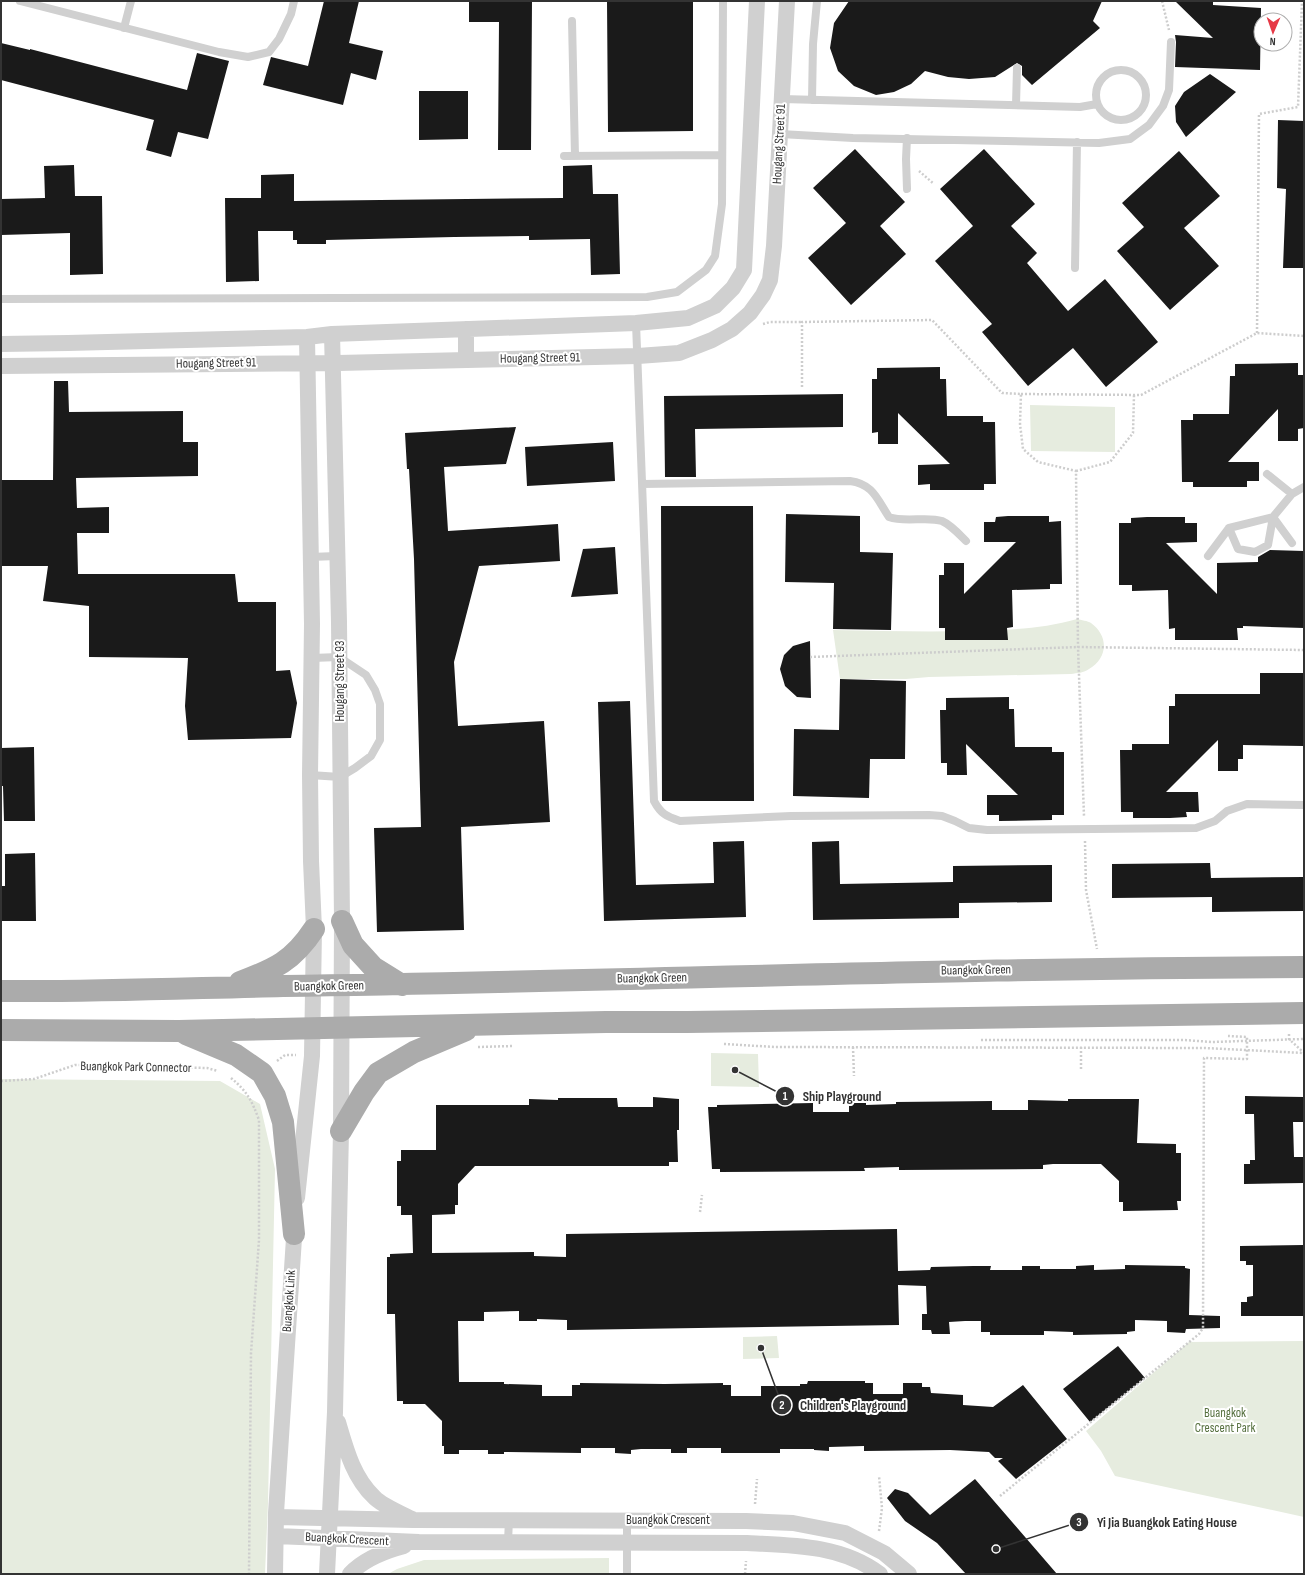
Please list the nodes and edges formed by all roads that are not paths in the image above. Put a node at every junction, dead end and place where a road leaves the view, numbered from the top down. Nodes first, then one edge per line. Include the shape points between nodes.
1 (20, 1) edge
2 (131, 1) edge
3 (294, 1) edge
4 (723, 1) edge
5 (757, 1) edge
6 (787, 1) edge
7 (817, 1) edge
8 (572, 20) dead end
9 (124, 28) junction
10 (1171, 42) road end
11 (1017, 68) dead end
12 (782, 99) junction
13 (812, 100) junction
14 (1097, 104) junction
15 (1016, 105) junction
16 (780, 134) junction
17 (907, 138) junction
18 (1077, 142) junction
19 (722, 155) junction
20 (564, 156) dead end
21 (575, 156) junction
22 (907, 189) dead end
23 (1075, 268) dead end
24 (1, 299) edge
25 (636, 323) junction
26 (466, 329) junction
27 (332, 334) junction
28 (307, 336) junction
29 (1, 344) edge
30 (638, 356) junction
31 (466, 360) junction
32 (307, 363) junction
33 (332, 363) junction
34 (1, 366) edge
35 (1267, 474) dead end
36 (642, 484) junction
37 (1304, 487) edge
38 (1292, 494) junction
39 (1273, 517) junction
40 (1229, 528) junction
41 (966, 540) dead end
42 (1292, 543) dead end
43 (337, 556) junction
44 (1208, 556) dead end
45 (310, 557) junction
46 (339, 657) junction
47 (312, 658) junction
48 (310, 775) junction
49 (340, 777) junction
50 (1304, 805) edge
51 (342, 922) junction
52 (314, 929) junction
53 (1304, 967) edge
54 (402, 985) junction
55 (313, 986) junction
56 (341, 986) junction
57 (228, 987) junction
58 (1, 991) edge
59 (1304, 1013) edge
60 (476, 1025) junction
61 (341, 1028) junction
62 (312, 1029) junction
63 (1, 1030) edge
64 (179, 1031) junction
65 (341, 1131) junction
66 (294, 1234) junction
67 (335, 1412) junction
68 (276, 1518) junction
69 (329, 1519) junction
70 (509, 1519) junction
71 (413, 1520) junction
72 (627, 1520) junction
73 (276, 1536) junction
74 (328, 1538) junction
75 (419, 1542) junction
76 (508, 1542) junction
77 (627, 1542) junction
78 (275, 1574) edge
79 (327, 1574) edge
80 (350, 1574) edge
81 (627, 1574) edge
82 (880, 1574) edge
83 (909, 1574) edge

1 - 9 lane
2 - 9 lane
3 - 9 lane via 279,39 269,52 248,57
4 - 19 lane
5 - 25 street, Hougang Street 91 via 744,270 733,288 715,306 688,318
6 - 12 street, Hougang Street 91
7 - 13 lane
8 - 21 lane
10 - 18 lane via 1169,90 1163,106 1149,125 1130,139 1100,143
11 - 15 lane
12 - 13 lane
12 - 16 street, Hougang Street 91
13 - 15 lane
14 - 14 lane via 1095,90 1102,77 1114,70 1129,71 1141,79 1146,92 1143,106 1133,117 1119,120 1106,116
14 - 15 lane via 1080,107
16 - 17 lane
16 - 30 street, Hougang Street 91 via 774,246 770,280 763,295 750,313 712,340 679,353
17 - 18 lane
17 - 22 lane
18 - 23 lane
19 - 21 lane
19 - 24 lane via 722,204 715,256 706,270 677,292 639,297
20 - 21 lane
25 - 26 street, Hougang Street 91
25 - 30 lane
26 - 27 street, Hougang Street 91
26 - 31 street
27 - 28 street, Hougang Street 91
27 - 33 street, Hougang Street 93
28 - 29 street, Hougang Street 91
28 - 32 street
30 - 31 street, Hougang Street 91
30 - 36 lane
31 - 33 street, Hougang Street 91
32 - 33 street, Hougang Street 91
32 - 34 street, Hougang Street 91
32 - 45 street
33 - 43 street, Hougang Street 93
35 - 38 lane
36 - 41 lane via 858,482 872,491 889,517 901,520 940,520
36 - 50 lane via 654,800 660,811 667,816 680,821 791,816 929,815 942,816 969,828 988,830 1196,828 1215,821 1227,811 1247,804
37 - 38 lane
38 - 39 lane
39 - 40 lane
39 - 40 lane via 1268,545 1255,552 1238,549
39 - 42 lane
40 - 44 lane
43 - 45 lane
43 - 46 street, Hougang Street 93
45 - 47 street
46 - 47 lane
46 - 49 street, Hougang Street 93
46 - 49 lane via 366,675 380,704 380,740 371,756
47 - 48 street
48 - 49 lane
48 - 52 street
49 - 51 street, Hougang Street 93
51 - 54 main road via 353,945 373,967
51 - 56 street, Hougang Street 93
52 - 55 street
52 - 57 main road via 303,946 288,960 265,973
53 - 54 main road, Buangkok Green via 1051,968
54 - 56 main road, Buangkok Green
55 - 56 main road, Buangkok Green
55 - 57 main road, Buangkok Green
55 - 62 street
56 - 61 street, Hougang Street 93
57 - 58 main road, Buangkok Green
59 - 60 main road
60 - 61 main road
60 - 65 main road via 414,1052 378,1073
61 - 62 main road
61 - 65 street
62 - 64 main road
62 - 66 street, Buangkok Link via 312,1056
63 - 64 main road
64 - 66 main road via 236,1055 262,1074 275,1096 283,1122
65 - 67 street
66 - 68 street, Buangkok Link
67 - 69 street
67 - 71 street via 357,1477 374,1498
68 - 69 street, Buangkok Crescent
68 - 73 street, Buangkok Link
69 - 71 street, Buangkok Crescent
69 - 74 street
70 - 71 street, Buangkok Crescent
70 - 72 street, Buangkok Crescent
70 - 76 lane
72 - 77 lane
72 - 83 street, Buangkok Crescent via 746,1521 801,1525 845,1533 884,1553
73 - 74 street, Buangkok Crescent
73 - 78 street, Buangkok Link
74 - 75 street, Buangkok Crescent
74 - 79 street
75 - 76 street, Buangkok Crescent
75 - 80 street, Buangkok Crescent via 385,1551 355,1568
76 - 77 street, Buangkok Crescent
77 - 81 lane
77 - 82 street, Buangkok Crescent via 800,1546 844,1554

